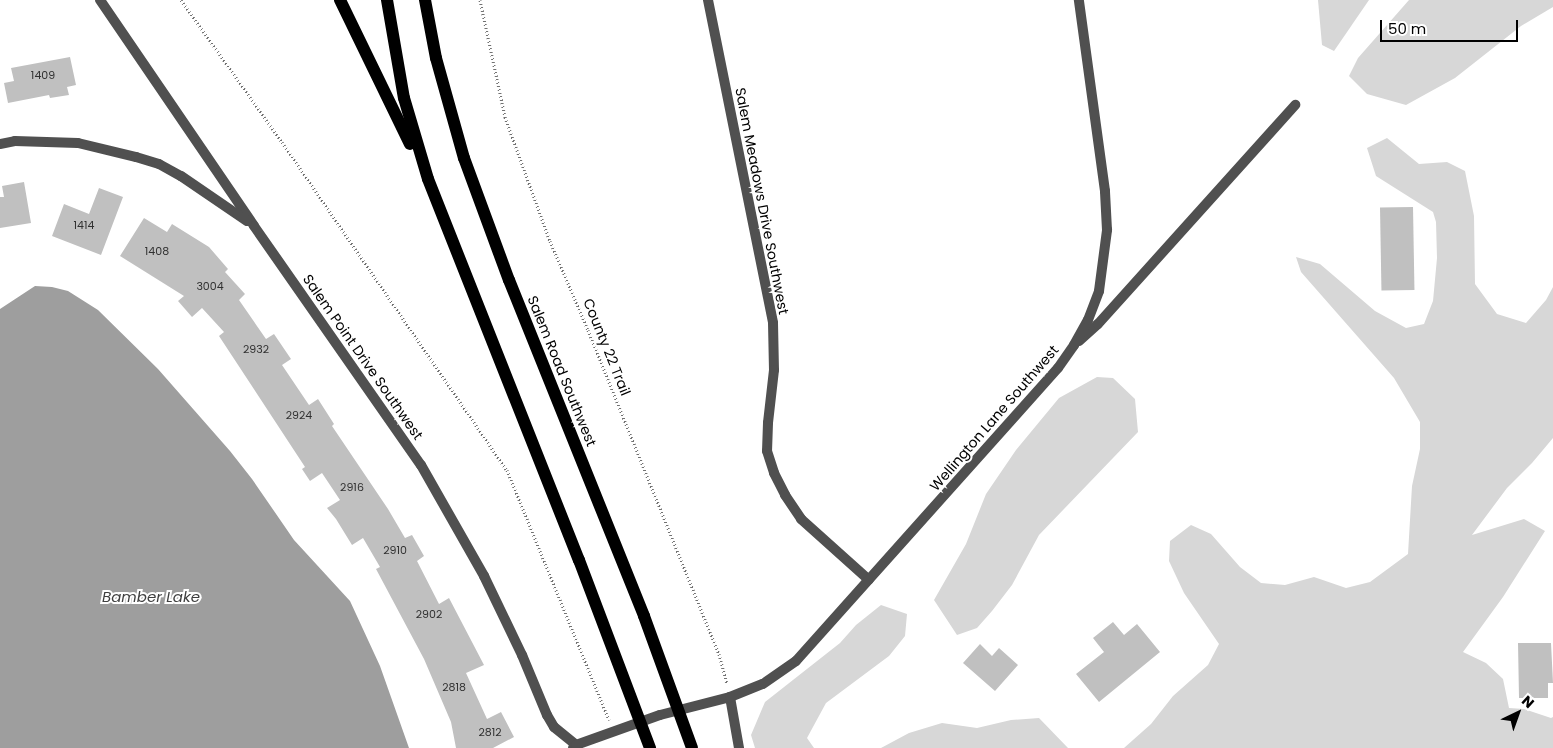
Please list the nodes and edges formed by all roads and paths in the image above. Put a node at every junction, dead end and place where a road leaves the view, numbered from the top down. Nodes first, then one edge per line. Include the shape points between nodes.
1 (100, 0) edge
2 (181, 0) edge
3 (340, 0) edge
4 (387, 0) edge
5 (424, 0) edge
6 (480, 0) edge
7 (708, 0) edge
8 (1079, 0) edge
9 (1296, 105) dead end
10 (0, 144) edge
11 (428, 179) junction
12 (254, 226) junction
13 (1074, 345) junction
14 (869, 580) junction
15 (730, 697) junction
16 (679, 709) junction
17 (660, 715) joint
18 (641, 721) junction
19 (614, 730) junction
20 (574, 746) edge
21 (650, 748) edge
22 (692, 748) edge
23 (739, 748) edge

1 - 12 street, Salem Point Drive Southwest
2 - 19 path via 507,470
3 - 11 main road
4 - 11 main road via 404,98
5 - 16 main road, Salem Road Southwest via 448,104 484,213
6 - 15 path, County 22 Trail via 505,117 550,241 715,645
7 - 14 street, Salem Meadows Drive Southwest via 772,323 774,370 767,451 781,488 801,519
8 - 13 street, Wellington Lane Southwest via 1106,191 1107,230 1099,291
9 - 13 street via 1098,324
10 - 12 street via 78,142 159,164 201,188
11 - 18 main road
12 - 20 street, Salem Point Drive Southwest via 421,465 484,576 547,715
13 - 14 street, Wellington Lane Southwest via 1058,368
14 - 15 street, Wellington Lane Southwest via 796,661 770,680
15 - 16 street, Wellington Lane Southwest
15 - 23 street
16 - 17 street, Wellington Lane Southwest
16 - 22 main road, Salem Road Southwest
17 - 18 street, Salem Point Drive Southwest
18 - 19 street, Salem Point Drive Southwest
18 - 21 main road
19 - 20 street, Salem Point Drive Southwest

